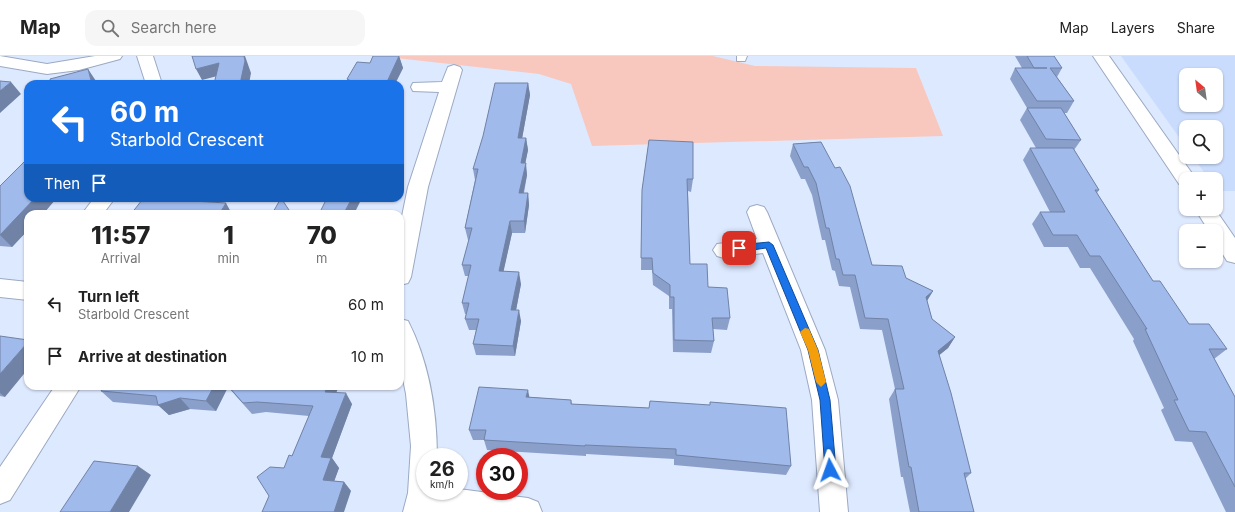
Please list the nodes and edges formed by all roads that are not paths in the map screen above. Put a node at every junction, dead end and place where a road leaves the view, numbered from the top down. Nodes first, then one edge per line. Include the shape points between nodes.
1 (114, 56) edge
2 (145, 56) edge
3 (1101, 56) edge
4 (0, 61) edge
5 (153, 80) edge
6 (419, 88) dead end
7 (1181, 172) edge
8 (102, 202) edge
9 (95, 210) edge
10 (757, 212) dead end
11 (1210, 216) edge
12 (769, 245) junction
13 (724, 250) dead end
14 (1235, 254) edge
15 (404, 257) edge
16 (0, 288) edge
17 (24, 291) edge
18 (404, 337) edge
19 (66, 390) edge
20 (0, 491) edge
21 (419, 505) edge
22 (528, 512) edge
23 (834, 512) edge

1 - 4 street via 79,65 47,69
2 - 5 street
3 - 7 street
6 - 15 street via 452,78 418,187
8 - 9 street
10 - 12 street
11 - 14 street
12 - 13 street
12 - 23 street via 813,350 824,393
16 - 17 street
18 - 21 street via 417,387 424,444
19 - 20 street
21 - 22 street

